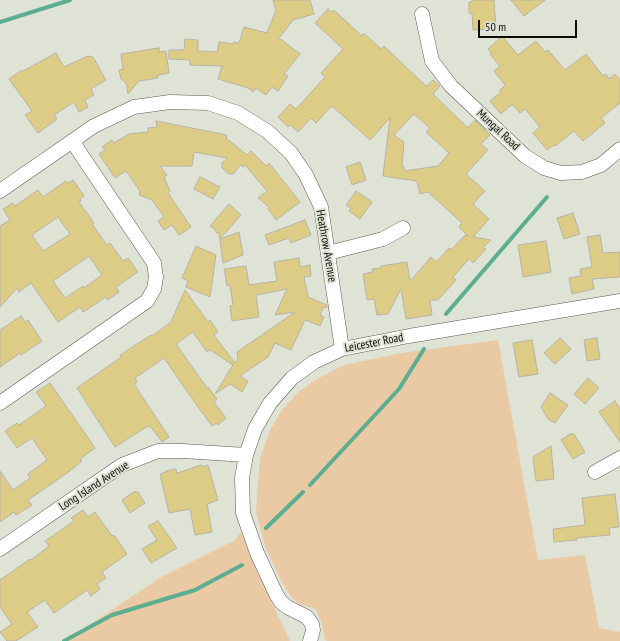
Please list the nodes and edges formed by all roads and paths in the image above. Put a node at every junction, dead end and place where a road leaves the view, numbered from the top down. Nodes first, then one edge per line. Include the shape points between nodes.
1 (422, 14) dead end
2 (72, 141) junction
3 (620, 149) edge
4 (0, 190) edge
5 (403, 228) dead end
6 (328, 253) junction
7 (620, 301) edge
8 (342, 349) junction
9 (0, 403) edge
10 (246, 455) junction
11 (620, 458) edge
12 (595, 472) dead end
13 (0, 549) edge
14 (310, 641) edge

1 - 3 street, Mungal Road via 432,62 451,86 525,156 555,172 582,172 601,165
2 - 4 street, Heathrow Avenue
2 - 6 street, Heathrow Avenue via 94,126 134,107 170,102 208,103 238,113 267,131 292,153 306,175 320,207
2 - 9 street via 154,263 154,289 147,301
5 - 6 street via 383,239
6 - 8 street, Heathrow Avenue
7 - 8 street, Leicester Road
8 - 10 street, Leicester Road via 314,362 292,378 270,403 255,429
10 - 13 street, Long Island Avenue via 158,451 122,465
10 - 14 street, Leicester Road via 242,478 243,513 257,553 276,594 287,607 307,617 312,624
11 - 12 street

